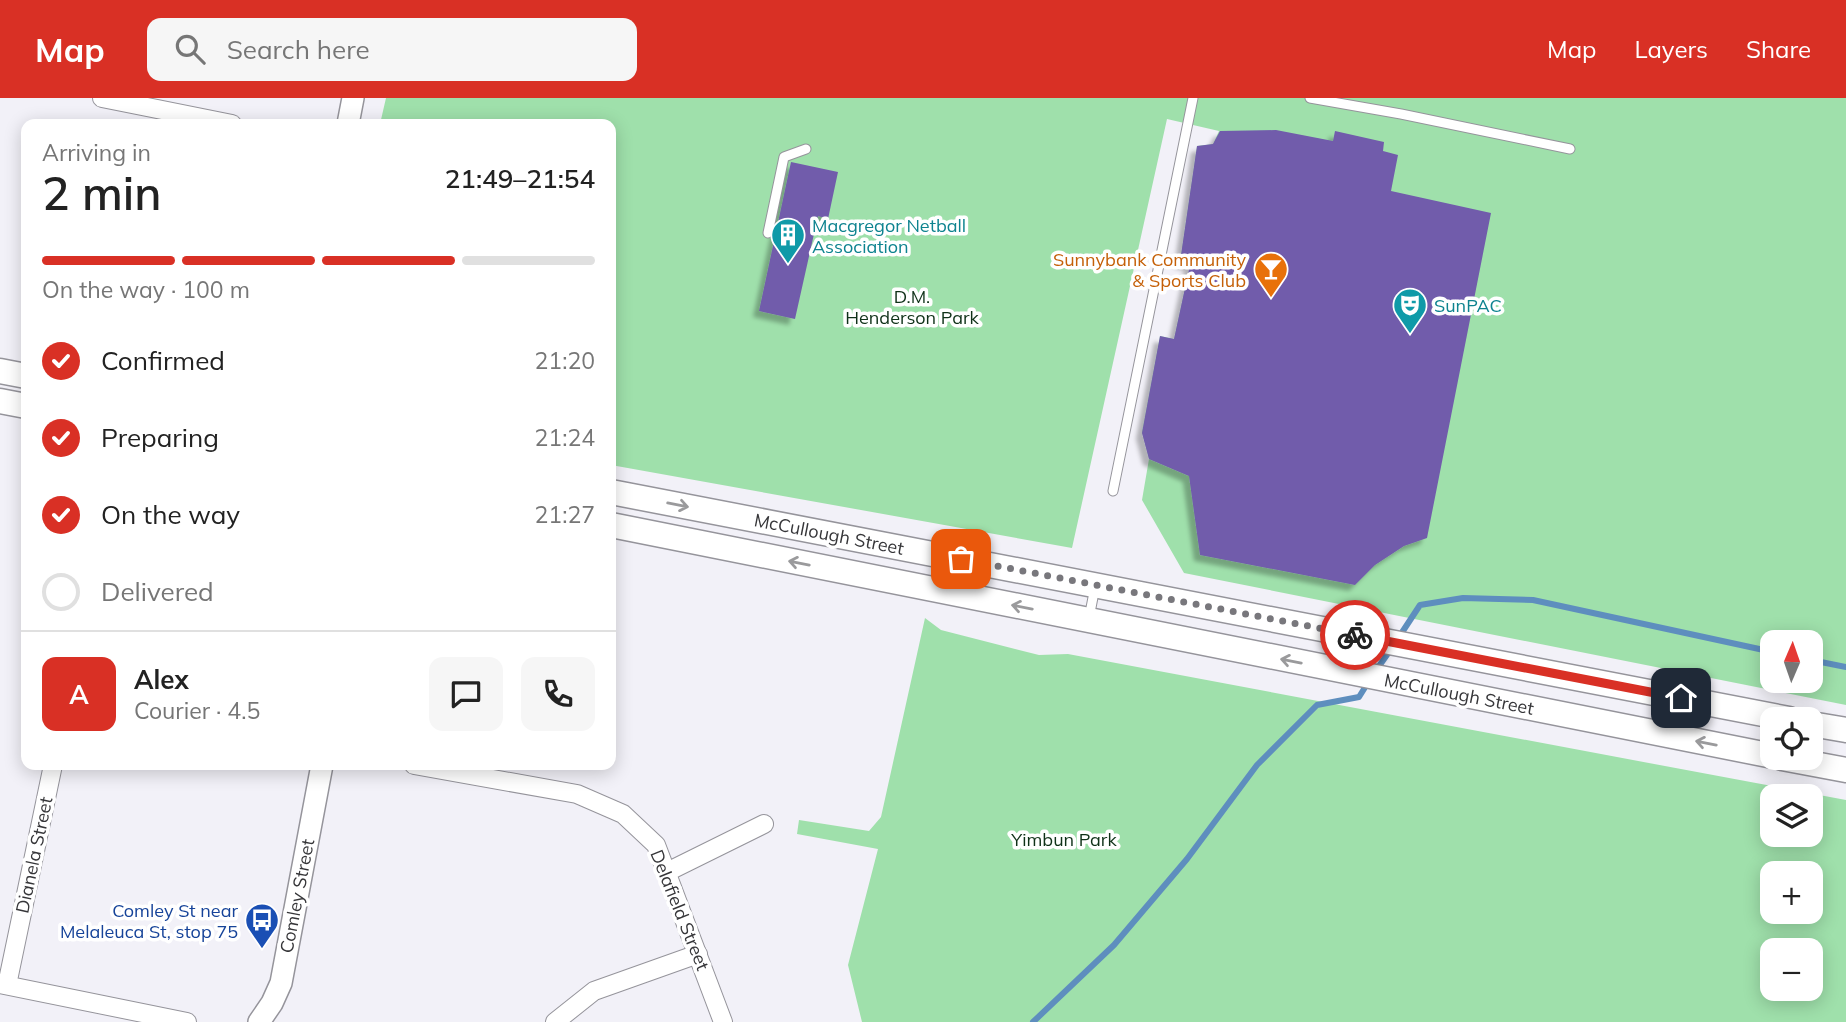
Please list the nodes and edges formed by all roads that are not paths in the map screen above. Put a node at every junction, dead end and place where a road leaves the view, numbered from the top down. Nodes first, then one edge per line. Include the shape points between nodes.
1 (102, 98) edge
2 (353, 98) edge
3 (1193, 98) edge
4 (1310, 98) edge
5 (207, 119) edge
6 (349, 119) edge
7 (806, 149) dead end
8 (1570, 149) dead end
9 (768, 233) dead end
10 (0, 371) edge
11 (21, 375) edge
12 (0, 401) edge
13 (21, 406) edge
14 (1113, 491) dead end
15 (616, 493) edge
16 (616, 526) edge
17 (1095, 585) junction
18 (1089, 620) junction
19 (1760, 713) edge
20 (1823, 725) edge
21 (1846, 730) edge
22 (1760, 753) edge
23 (1823, 766) edge
24 (52, 770) edge
25 (321, 770) edge
26 (442, 770) edge
27 (1846, 770) edge
28 (764, 824) dead end
29 (667, 872) junction
30 (698, 954) junction
31 (3, 985) edge
32 (187, 1022) edge
33 (259, 1022) edge
34 (555, 1022) edge
35 (723, 1022) edge

1 - 5 street
2 - 6 street
3 - 14 lane
4 - 8 lane
7 - 9 lane via 784,157
10 - 11 main road
12 - 13 main road
15 -> 17 main road, McCullough Street
18 -> 16 main road, McCullough Street
17 - 18 lane
17 - 19 main road, McCullough Street
22 -> 18 main road, McCullough Street
20 - 21 main road
23 - 27 main road
24 - 31 street, Dianela Street
25 - 33 street, Comley Street via 281,983
26 - 29 street, Delafield Street via 577,794 623,814 656,845
28 - 29 street
29 - 30 street, Delafield Street
30 - 34 street via 594,991
30 - 35 street, Delafield Street
31 - 32 street

